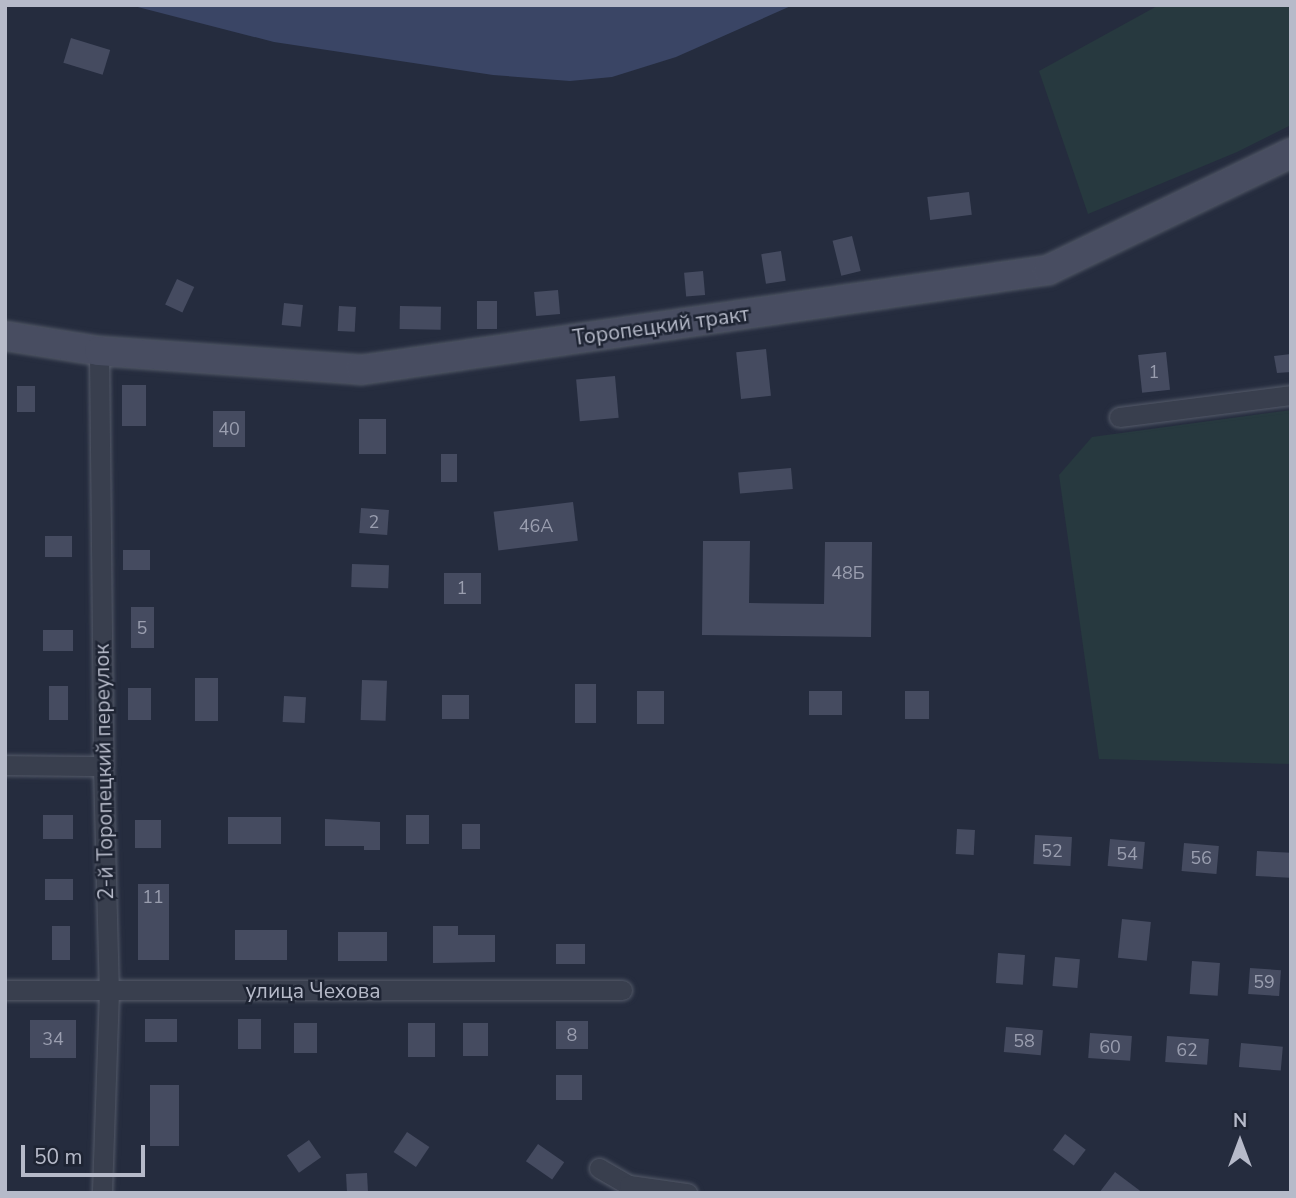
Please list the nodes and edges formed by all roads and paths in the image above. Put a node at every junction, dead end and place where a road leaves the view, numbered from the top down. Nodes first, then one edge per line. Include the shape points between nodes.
1 (1291, 153) edge
2 (5, 336) edge
3 (99, 351) junction
4 (1291, 395) edge
5 (1119, 417) dead end
6 (5, 765) edge
7 (103, 766) junction
8 (5, 990) edge
9 (622, 990) dead end
10 (109, 991) junction
11 (599, 1168) dead end
12 (102, 1193) edge
13 (687, 1193) edge

1 - 3 main road, Торопецкий тракт via 1048,270 361,370
2 - 3 main road, Торопецкий тракт
3 - 7 street, 2-й Торопецкий переулок
4 - 5 street
6 - 7 street
7 - 10 street, 2-й Торопецкий переулок
8 - 10 street, улица Чехова
9 - 10 street, улица Чехова
10 - 12 street, 2-й Торопецкий переулок
11 - 13 street via 629,1185

